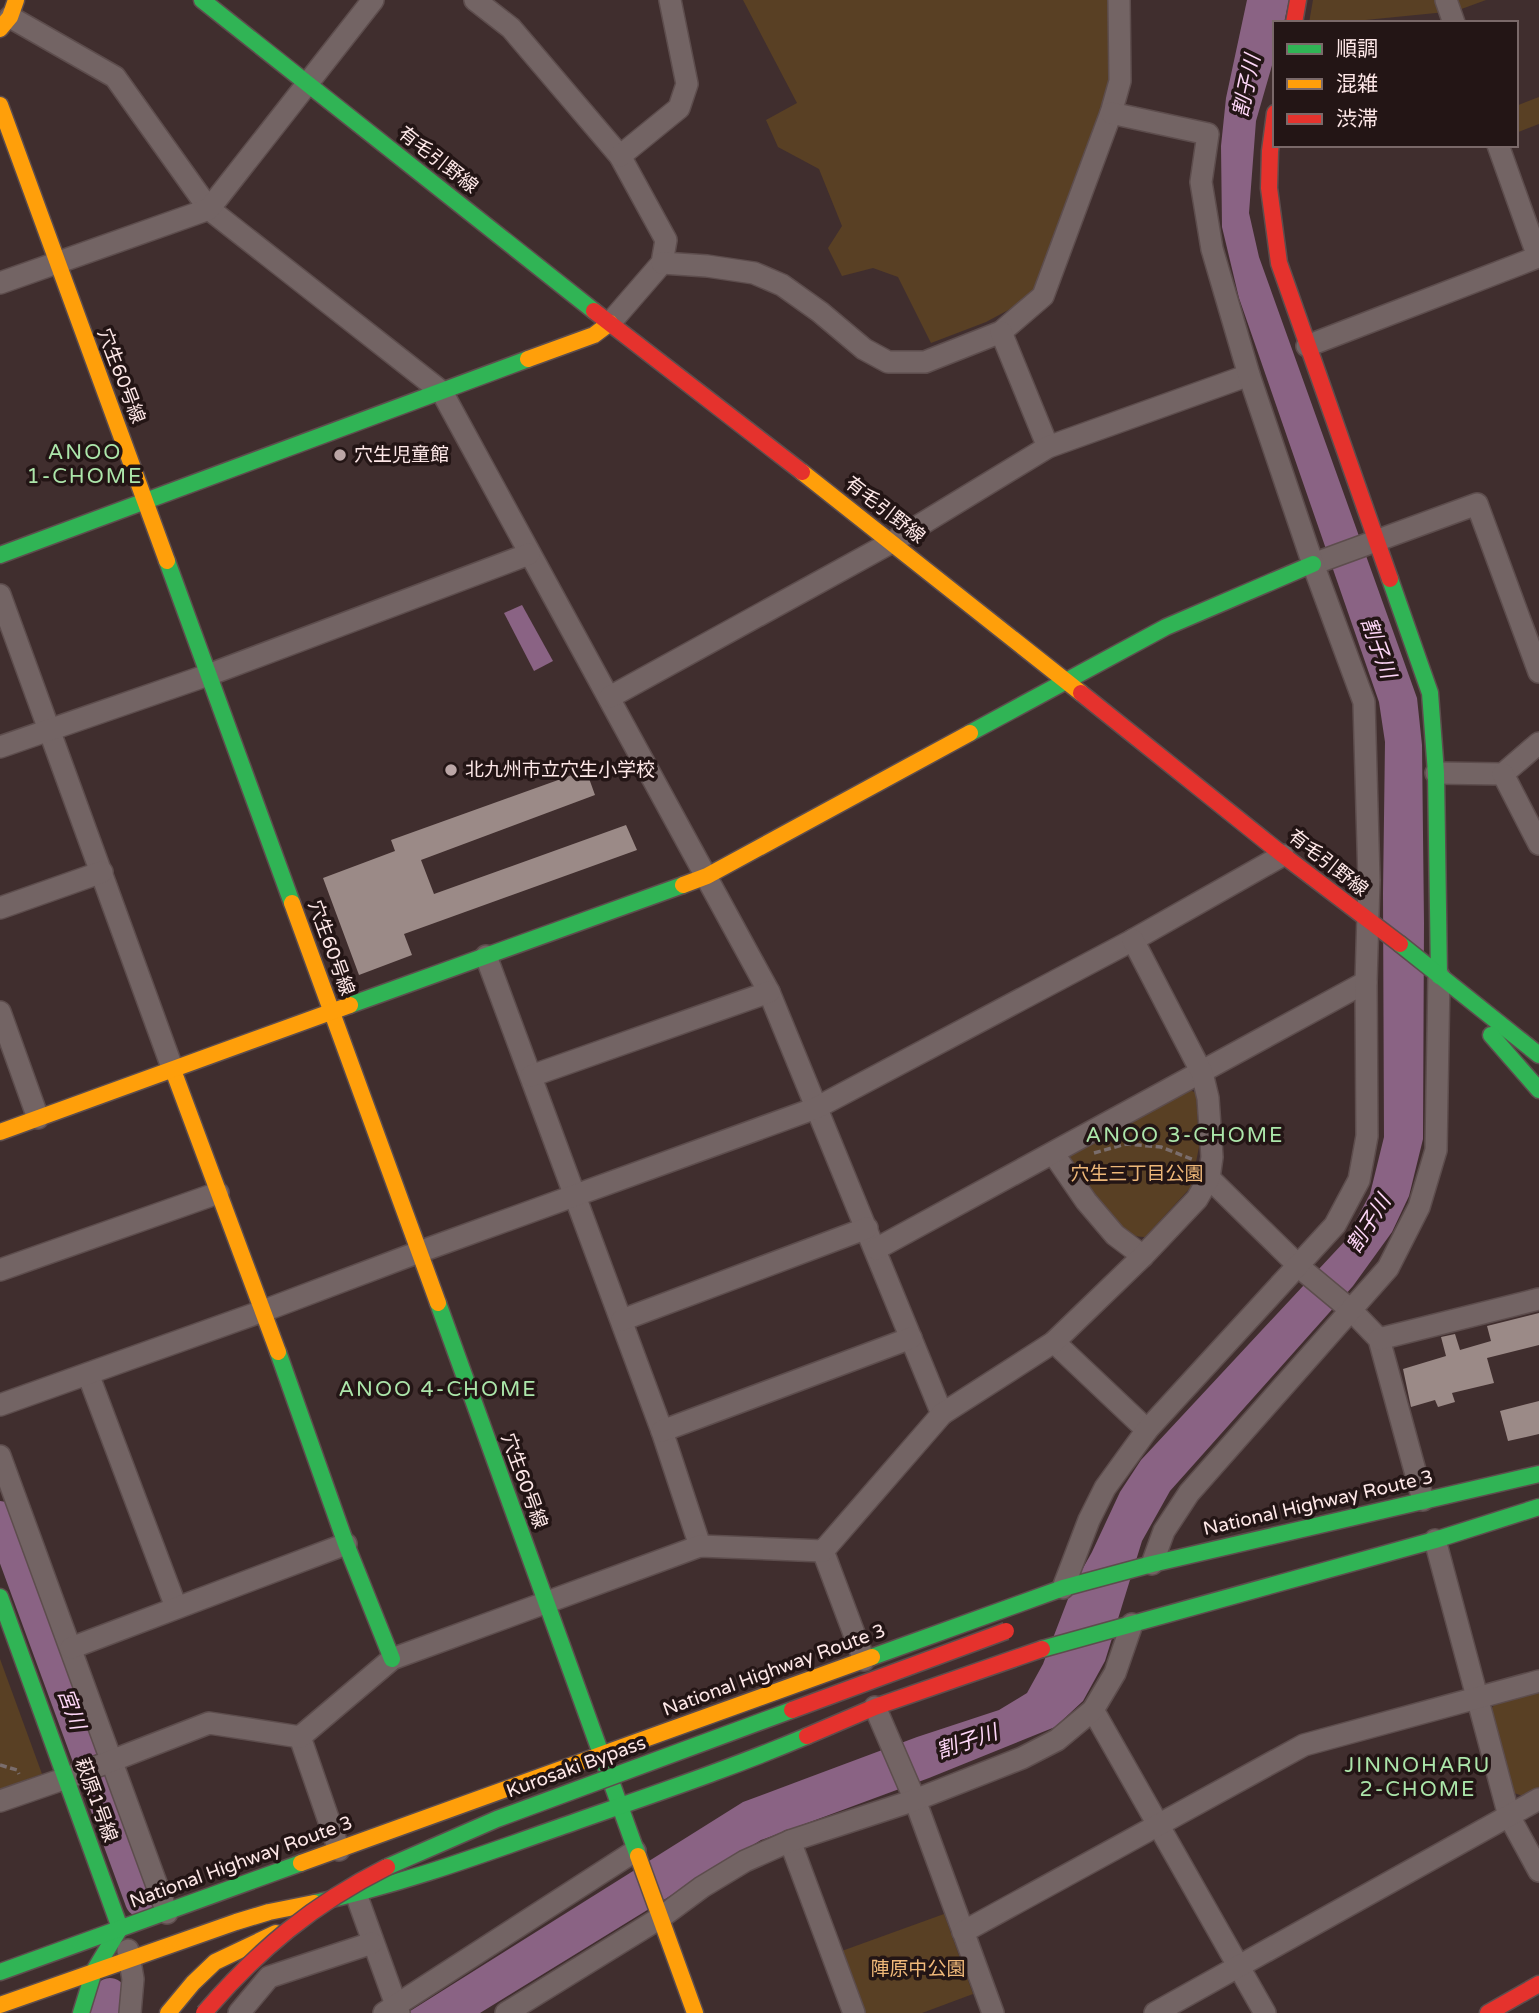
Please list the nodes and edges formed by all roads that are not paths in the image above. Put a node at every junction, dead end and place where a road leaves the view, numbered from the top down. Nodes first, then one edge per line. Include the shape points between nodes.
1 (202, 0) edge
2 (373, 0) edge
3 (475, 0) edge
4 (670, 0) edge
5 (1119, 0) edge
6 (1298, 0) edge
7 (1446, 0) edge
8 (9, 15) edge
9 (1294, 21) edge
10 (1453, 21) edge
11 (307, 83) junction
12 (0, 105) edge
13 (1111, 113) junction
14 (1273, 131) edge
15 (1499, 147) edge
16 (620, 156) junction
17 (209, 209) junction
18 (56, 263) junction
19 (662, 263) junction
20 (0, 283) edge
21 (610, 323) junction
22 (1001, 332) junction
23 (1307, 346) junction
24 (1249, 375) junction
25 (442, 392) junction
26 (1048, 447) junction
27 (145, 499) junction
28 (892, 542) junction
29 (1371, 543) junction
30 (529, 554) junction
31 (0, 555) edge
32 (1316, 563) junction
33 (0, 595) edge
34 (1539, 672) edge
35 (208, 675) junction
36 (1065, 681) junction
37 (610, 697) junction
38 (49, 729) junction
39 (1539, 743) edge
40 (0, 747) edge
41 (1436, 772) junction
42 (1503, 774) junction
43 (1539, 844) edge
44 (1283, 855) junction
45 (102, 872) junction
46 (707, 876) junction
47 (0, 908) edge
48 (1371, 922) junction
49 (1133, 940) junction
50 (485, 956) junction
51 (1439, 976) junction
52 (1366, 982) junction
53 (769, 992) junction
54 (1497, 1002) dead end
55 (0, 1012) edge
56 (332, 1012) junction
57 (1539, 1055) edge
58 (173, 1070) junction
59 (1202, 1073) junction
60 (531, 1076) junction
61 (1539, 1090) edge
62 (816, 1108) junction
63 (38, 1118) junction
64 (0, 1132) edge
65 (1053, 1153) junction
66 (1211, 1168) junction
67 (218, 1193) junction
68 (576, 1195) junction
69 (867, 1228) junction
70 (876, 1249) junction
71 (419, 1252) junction
72 (1143, 1256) junction
73 (1301, 1268) junction
74 (0, 1270) edge
75 (1539, 1299) edge
76 (1347, 1307) junction
77 (263, 1311) junction
78 (622, 1320) junction
79 (911, 1338) junction
80 (1379, 1339) junction
81 (1054, 1342) junction
82 (88, 1374) junction
83 (0, 1405) edge
84 (942, 1414) junction
85 (1147, 1430) junction
86 (662, 1431) junction
87 (0, 1455) edge
88 (1539, 1474) edge
89 (1423, 1500) junction
90 (1539, 1507) edge
91 (1336, 1538) dead end
92 (1435, 1540) junction
93 (346, 1544) junction
94 (700, 1545) junction
95 (822, 1551) junction
96 (1142, 1567) junction
97 (1068, 1587) junction
98 (0, 1597) edge
99 (546, 1603) junction
100 (177, 1607) junction
101 (1024, 1626) dead end
102 (1125, 1626) junction
103 (71, 1648) junction
104 (392, 1659) junction
105 (864, 1660) junction
106 (1539, 1681) edge
107 (1478, 1696) junction
108 (875, 1707) junction
109 (1093, 1710) junction
110 (300, 1737) junction
111 (602, 1755) junction
112 (108, 1763) junction
113 (71, 1777) junction
114 (913, 1796) junction
115 (1539, 1799) edge
116 (0, 1801) edge
117 (620, 1805) junction
118 (1508, 1816) junction
119 (1157, 1824) junction
120 (790, 1841) junction
121 (339, 1850) junction
122 (637, 1855) junction
123 (1539, 1871) edge
124 (356, 1894) junction
125 (658, 1912) junction
126 (167, 1913) junction
127 (120, 1928) junction
128 (963, 1932) junction
129 (372, 1943) junction
130 (131, 1958) junction
131 (1238, 1966) junction
132 (0, 1972) edge
133 (94, 1972) junction
134 (1539, 1984) edge
135 (535, 2004) edge
136 (0, 2005) edge
137 (394, 2011) edge
138 (80, 2013) edge
139 (130, 2013) edge
140 (168, 2013) edge
141 (204, 2013) edge
142 (239, 2013) edge
143 (506, 2013) edge
144 (695, 2013) edge
145 (854, 2013) edge
146 (993, 2013) edge
147 (1154, 2013) edge
148 (1265, 2013) edge
149 (1488, 2013) edge

1 - 11 main road, 有毛引野線
2 - 11 street
3 - 16 street via 511,28
4 - 16 street via 687,84 679,108
5 - 13 street via 1119,81
6 - 9 main road
7 - 10 street
8 - 17 street via 115,77
11 - 17 street
11 - 21 main road, 有毛引野線
12 - 18 main road, 穴生60号線
13 - 22 street via 1043,296
13 - 24 street via 1208,134 1202,182 1212,249
14 - 23 main road via 1269,209 1279,263
15 - 23 street via 1538,257
16 - 19 street via 666,240
17 - 18 street
17 - 25 street
18 - 20 street
18 - 27 main road, 穴生60号線
19 - 21 street
19 - 22 street via 754,273 782,285 864,349 888,362 925,362
21 - 25 main road via 594,335
21 - 28 main road, 有毛引野線
22 - 26 street
23 - 29 main road
24 - 26 street
24 - 32 street
25 - 27 main road
25 - 30 street
26 - 28 street
27 - 31 main road
27 - 35 main road, 穴生60号線
28 - 36 main road, 有毛引野線
28 - 37 street
29 - 32 street
29 - 34 street via 1478,504
29 - 41 main road via 1430,693
30 - 35 street
30 - 37 street
32 - 36 main road via 1166,626
32 - 48 street via 1364,702
33 - 38 street
35 - 38 street
35 - 56 main road, 穴生60号線
36 - 44 main road, 有毛引野線
36 - 46 main road
37 - 46 street
38 - 40 street
38 - 45 street
39 - 42 street
41 - 42 street
41 - 51 main road
42 - 43 street
44 - 48 main road, 有毛引野線
44 - 49 street
45 - 47 street
45 - 58 street
46 - 50 main road
46 - 53 street
48 - 51 main road, 有毛引野線
48 - 52 street
49 - 59 street
49 - 62 street
50 - 56 main road
50 - 60 street
51 - 54 main road
51 - 57 main road, 有毛引野線
51 - 61 main road
51 - 76 street via 1436,1150 1419,1207 1388,1268
52 - 59 street
52 - 73 street via 1367,1136 1359,1180 1335,1225
53 - 60 street
53 - 62 street
55 - 63 street
56 - 58 main road
56 - 71 main road, 穴生60号線
58 - 63 main road
58 - 67 main road
59 - 65 street
59 - 66 street via 1208,1098
60 - 68 street
62 - 68 street
62 - 69 street
63 - 64 main road
65 - 70 street
65 - 72 street via 1086,1202 1115,1235
66 - 72 street via 1197,1199
66 - 73 street
67 - 74 street
67 - 77 main road
68 - 71 street
68 - 78 street
69 - 70 street
69 - 78 street
70 - 79 street
71 - 77 street
71 - 99 main road, 穴生60号線
72 - 81 street
73 - 76 street
73 - 85 street
75 - 80 street
76 - 80 street
76 - 96 street via 1189,1493
77 - 82 street
77 - 93 main road
78 - 86 street
79 - 84 street
79 - 86 street
80 - 89 street
81 - 84 street
81 - 85 street
82 - 83 street
82 - 100 street
84 - 95 street
85 - 97 street via 1105,1488 1089,1520
86 - 94 street
87 - 103 street
88 - 89 main road, National Highway Route 3
89 - 91 main road
89 - 96 main road, National Highway Route 3
90 - 92 main road
92 - 102 main road
92 - 107 street
93 - 100 street
93 - 104 main road
94 - 95 street
94 - 99 street
95 - 105 street
96 - 97 main road, National Highway Route 3
97 - 105 main road, National Highway Route 3
98 - 113 main road, 萩原1号線
99 - 104 street
99 - 111 main road, 穴生60号線
100 - 103 street
101 - 141 main road, Kurosaki Bypass, bridge via 414,1853 309,1911 263,1947
102 - 108 main road via 1038,1650
102 - 109 street via 1115,1672
103 - 112 street
104 - 110 street
105 - 111 main road, National Highway Route 3
106 - 107 street
107 - 118 street
107 - 119 street via 1304,1745
108 - 114 street
108 - 117 main road via 743,1763
109 - 114 street via 1057,1740 1033,1752
109 - 119 street
110 - 112 street via 209,1723
110 - 121 street
111 - 117 main road, 穴生60号線
111 - 121 main road, National Highway Route 3
112 - 113 street
112 - 126 street
113 - 116 street
113 - 127 main road, 萩原1号線
114 - 120 street
114 - 128 street
115 - 118 street
117 - 122 main road, 穴生60号線
117 - 124 main road
118 - 123 street
118 - 131 street
119 - 128 street
119 - 131 street
120 - 125 street via 745,1861
120 - 145 street
121 - 126 main road, National Highway Route 3
122 - 125 main road, 穴生60号線
122 - 137 street
124 - 129 street
124 - 130 main road via 269,1912
124 - 140 main road via 215,1962
125 - 135 street
125 - 144 main road, 穴生60号線
126 - 127 main road, National Highway Route 3
127 - 130 street
127 - 132 main road, National Highway Route 3
127 - 133 main road
128 - 146 street
129 - 137 street
129 - 142 street via 269,1977
130 - 133 main road
130 - 139 street
131 - 147 street
131 - 148 street
133 - 136 main road
133 - 138 main road
134 - 149 main road
135 - 143 street

